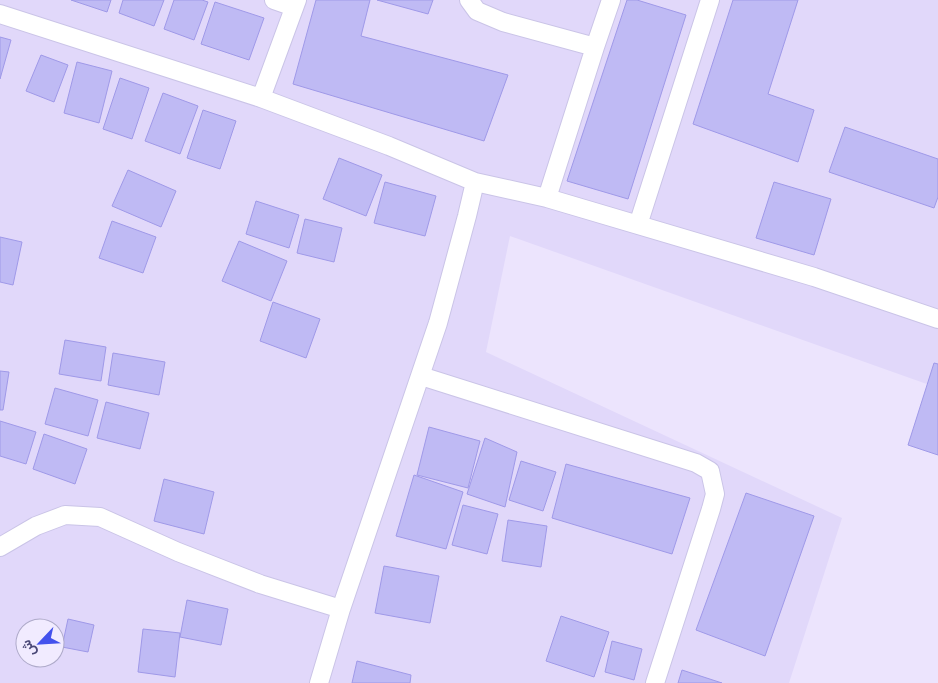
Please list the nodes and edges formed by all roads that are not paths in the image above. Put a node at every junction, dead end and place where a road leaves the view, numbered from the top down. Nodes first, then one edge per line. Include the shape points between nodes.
1 (274, 0) edge
2 (469, 0) edge
3 (611, 0) edge
4 (710, 0) edge
5 (296, 3) edge
6 (0, 14) edge
7 (595, 47) junction
8 (261, 98) junction
9 (475, 182) junction
10 (547, 198) junction
11 (638, 225) junction
12 (938, 319) edge
13 (421, 376) junction
14 (0, 547) edge
15 (342, 609) junction
16 (319, 683) edge
17 (655, 683) edge

1 - 5 street
2 - 7 street via 477,11 503,22
3 - 7 street
4 - 11 street
5 - 8 street
6 - 8 street
7 - 10 street
8 - 9 street
9 - 10 street
9 - 13 street
10 - 11 street
11 - 12 street via 814,277
13 - 15 street
13 - 17 street via 696,463 710,471 715,494
14 - 15 street via 36,526 65,515 100,517 260,584
15 - 16 street

